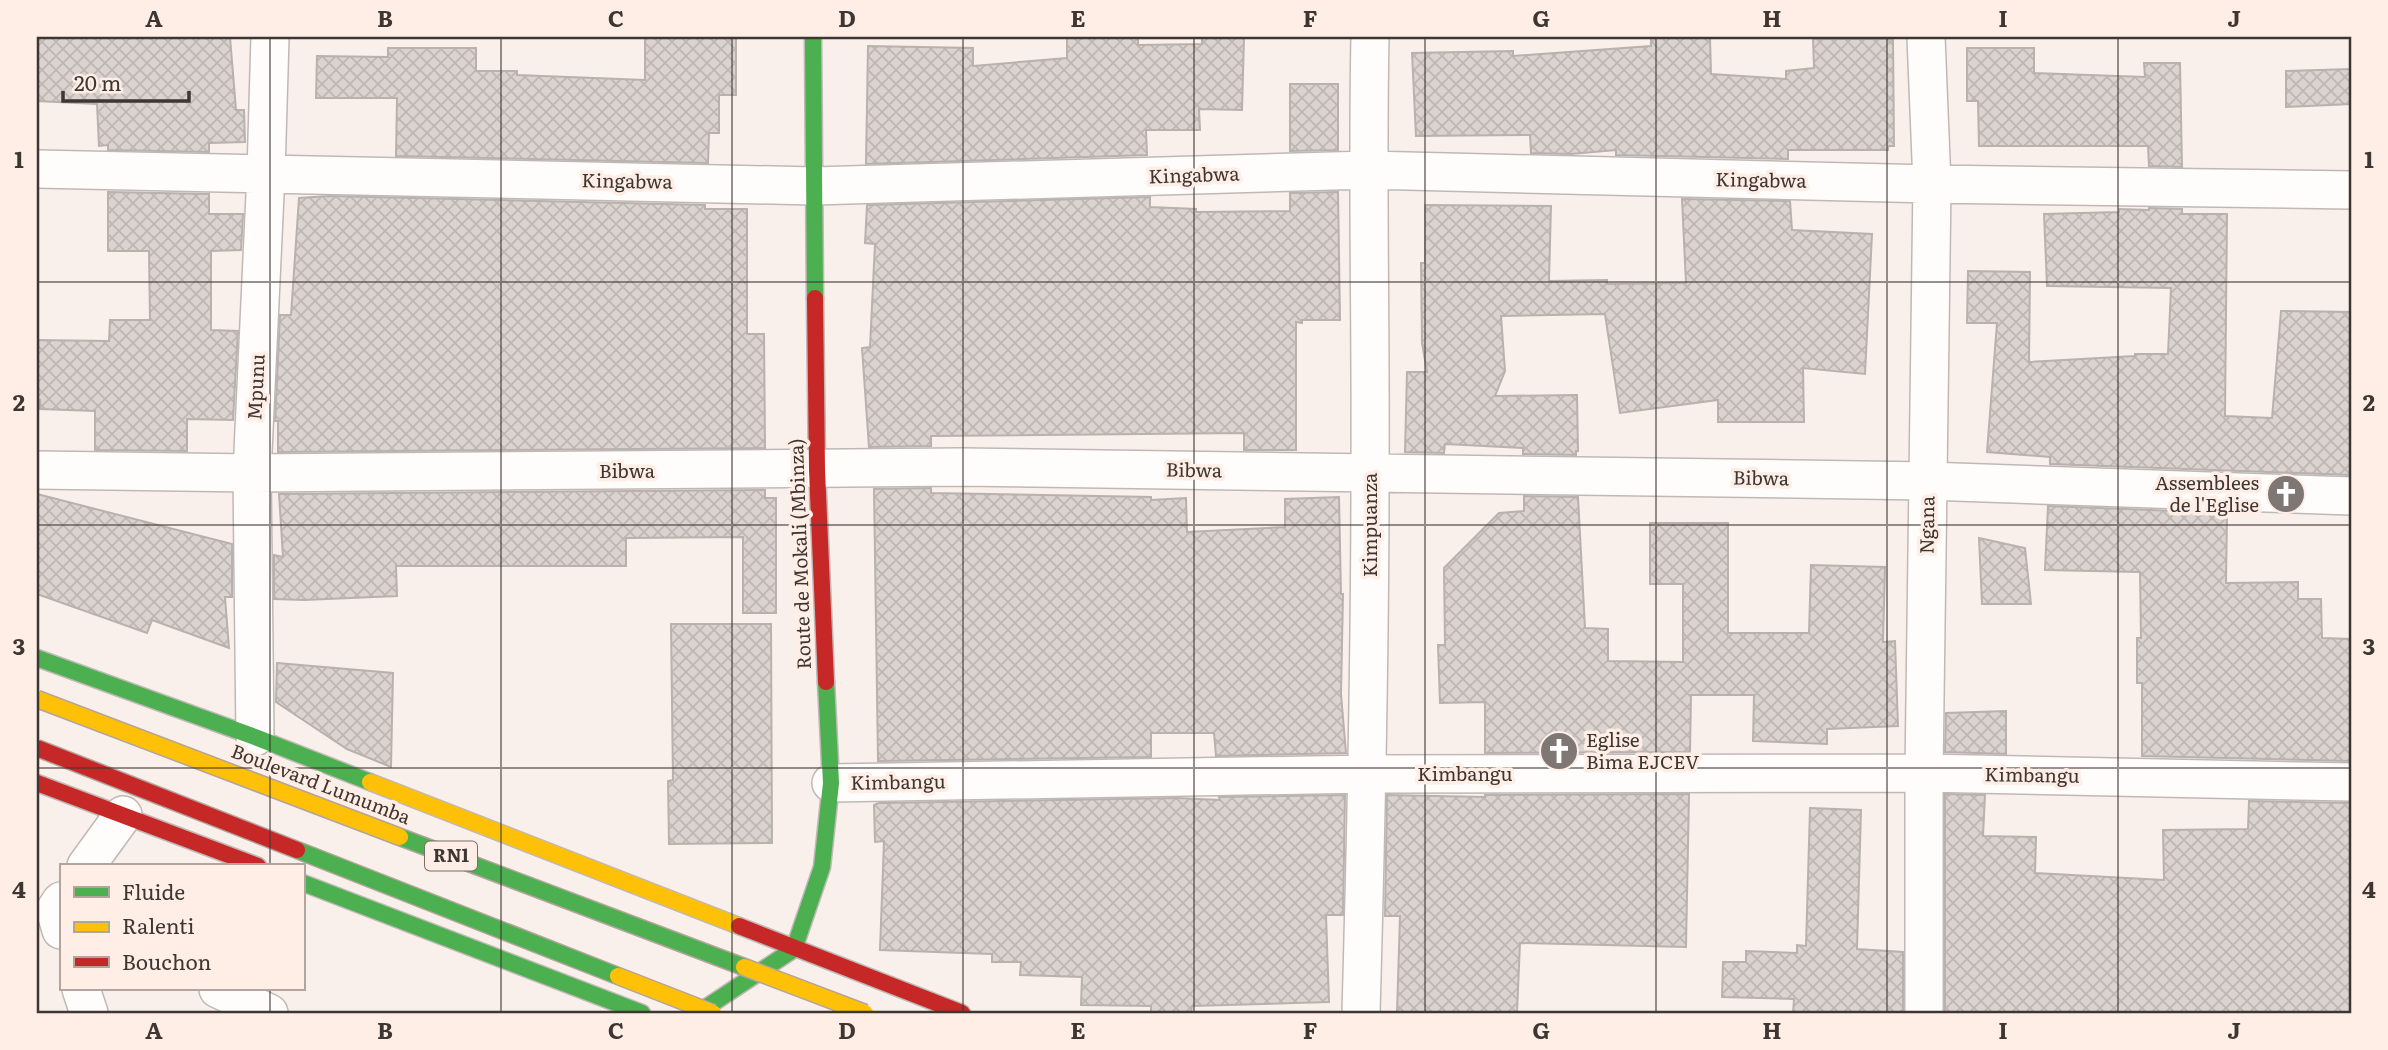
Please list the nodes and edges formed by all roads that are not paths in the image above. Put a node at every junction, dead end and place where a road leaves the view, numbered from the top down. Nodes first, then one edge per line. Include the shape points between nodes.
1 (270, 37) edge
2 (813, 37) edge
3 (1370, 37) edge
4 (1926, 37) edge
5 (37, 169) edge
6 (1368, 170) junction
7 (267, 173) junction
8 (1932, 184) junction
9 (814, 186) junction
10 (2351, 190) edge
11 (37, 470) edge
12 (817, 470) junction
13 (1370, 472) junction
14 (252, 473) junction
15 (1927, 481) junction
16 (2351, 496) edge
17 (37, 658) edge
18 (37, 699) edge
19 (255, 737) junction
20 (37, 748) edge
21 (1924, 773) junction
22 (1368, 774) junction
23 (2351, 782) edge
24 (37, 783) edge
25 (831, 783) junction
26 (123, 815) junction
27 (87, 864) edge
28 (253, 864) edge
29 (304, 883) edge
30 (794, 948) junction
31 (80, 990) edge
32 (220, 990) edge
33 (89, 1013) edge
34 (269, 1013) edge
35 (642, 1013) edge
36 (698, 1013) edge
37 (713, 1013) edge
38 (865, 1013) edge
39 (962, 1013) edge
40 (1360, 1013) edge
41 (1924, 1013) edge

1 - 7 street, Mpunu
2 - 9 main road, Route de Mokali (Mbinza)
3 - 6 street, Kimpuanza
4 - 8 street, Ngana
5 - 7 street, Kingabwa
6 - 8 street, Kingabwa
6 - 9 street, Kingabwa
6 - 13 street, Kimpuanza
7 - 9 street, Kingabwa
7 - 14 street, Mpunu
8 - 10 street, Kingabwa
8 - 15 street, Ngana
9 - 12 main road, Route de Mokali (Mbinza)
11 - 14 street, Bibwa
12 - 13 street, Bibwa via 962,467
12 - 14 street, Bibwa
12 - 25 main road, Route de Mokali (Mbinza)
13 - 15 street, Bibwa
13 - 22 street, Kimpuanza
14 - 19 street, Mpunu
15 - 16 street, Bibwa
15 - 21 street, Ngana
17 - 19 main road
18 - 38 main road, Boulevard Lumumba / RN1, bridge
19 - 30 main road
20 - 37 main road, RN1, bridge
21 - 22 street, Kimbangu
21 - 23 street, Kimbangu
21 - 41 street, Ngana
22 - 25 street, Kimbangu
22 - 40 street, Kimpuanza
24 - 26 main road
25 - 30 main road, Route de Mokali (Mbinza) via 822,867
26 - 27 street
26 - 28 main road
29 - 35 main road
30 - 36 main road
30 - 39 main road
31 - 33 street
32 - 34 street

